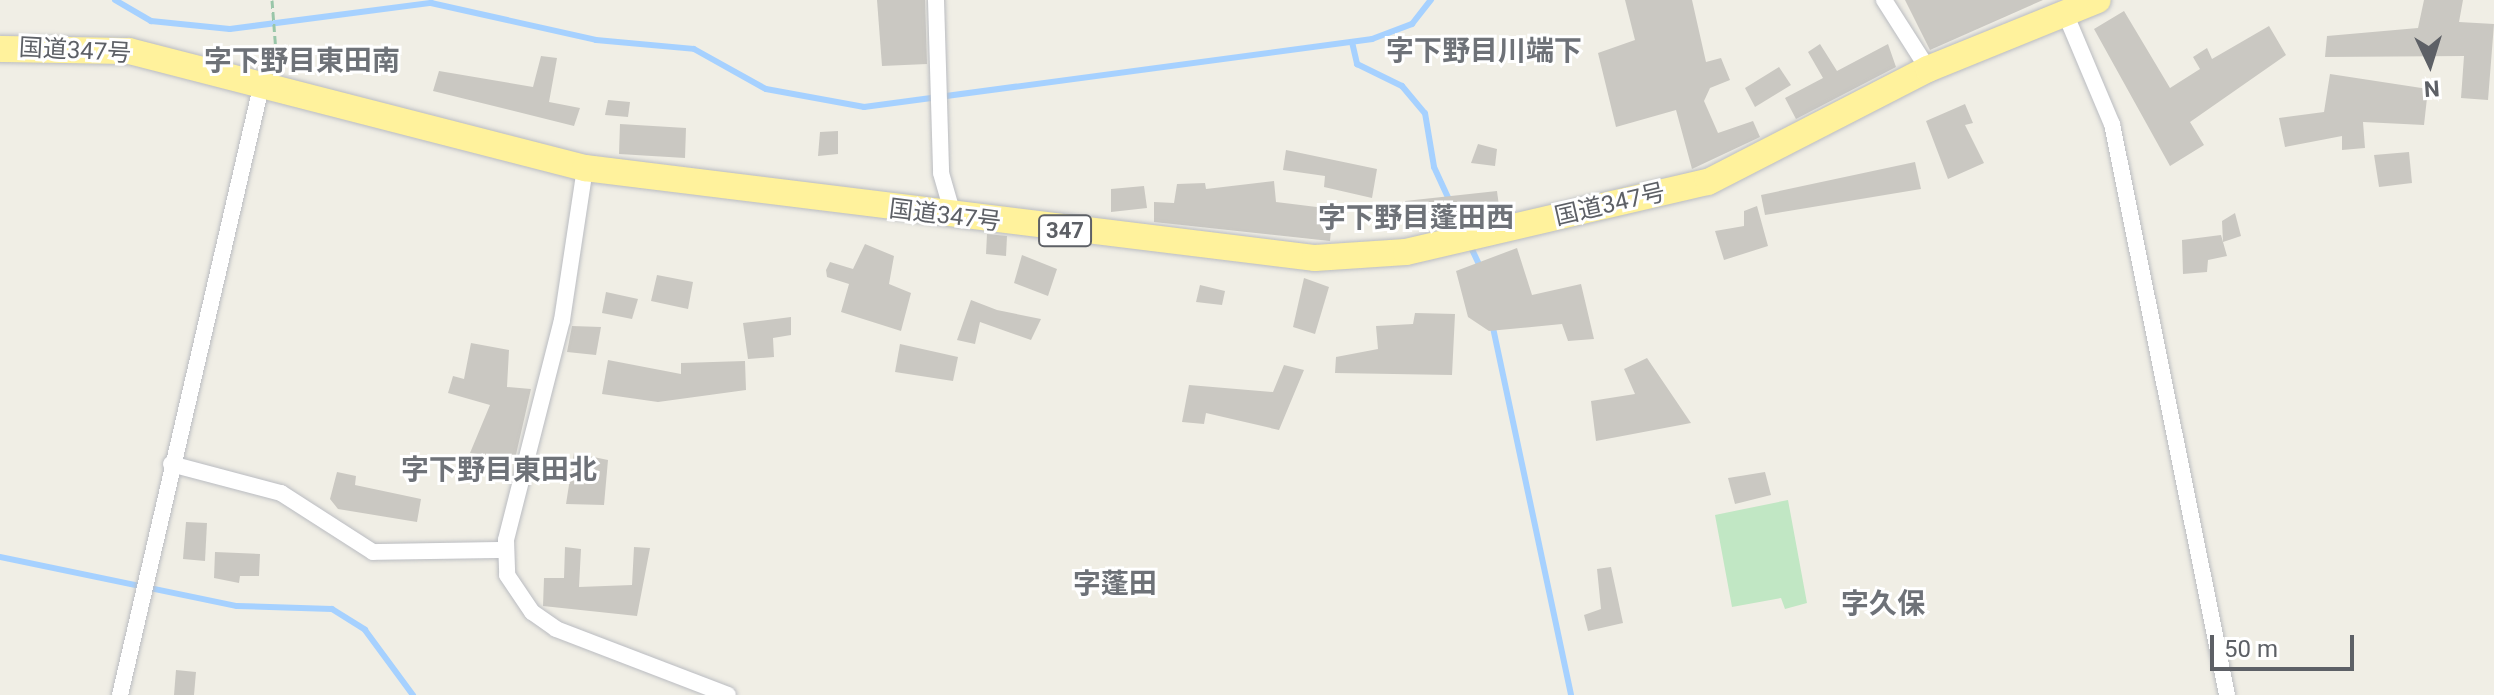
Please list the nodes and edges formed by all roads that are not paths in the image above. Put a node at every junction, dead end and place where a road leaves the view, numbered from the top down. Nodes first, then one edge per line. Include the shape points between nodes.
1 (936, 0) edge
2 (1884, 0) edge
3 (2098, 0) edge
4 (2065, 13) junction
5 (0, 49) edge
6 (1928, 69) junction
7 (270, 86) junction
8 (585, 168) junction
9 (954, 218) junction
10 (171, 464) junction
11 (505, 550) junction
12 (120, 695) edge
13 (728, 695) edge
14 (2227, 695) edge

1 - 9 street via 941,173
2 - 6 street
3 - 4 highway, 国道347号 / 347
4 - 6 highway, 国道347号 / 347
4 - 14 street via 2112,124
5 - 7 highway, 国道347号 / 347 via 129,51
6 - 9 highway, 国道347号 / 347 via 1708,182 1406,252 1315,258
7 - 8 highway, 国道347号 / 347
7 - 10 street
8 - 9 highway, 国道347号 / 347
8 - 11 street via 562,320
10 - 11 street via 281,493 373,552
10 - 12 street
11 - 13 street via 516,594 543,622

